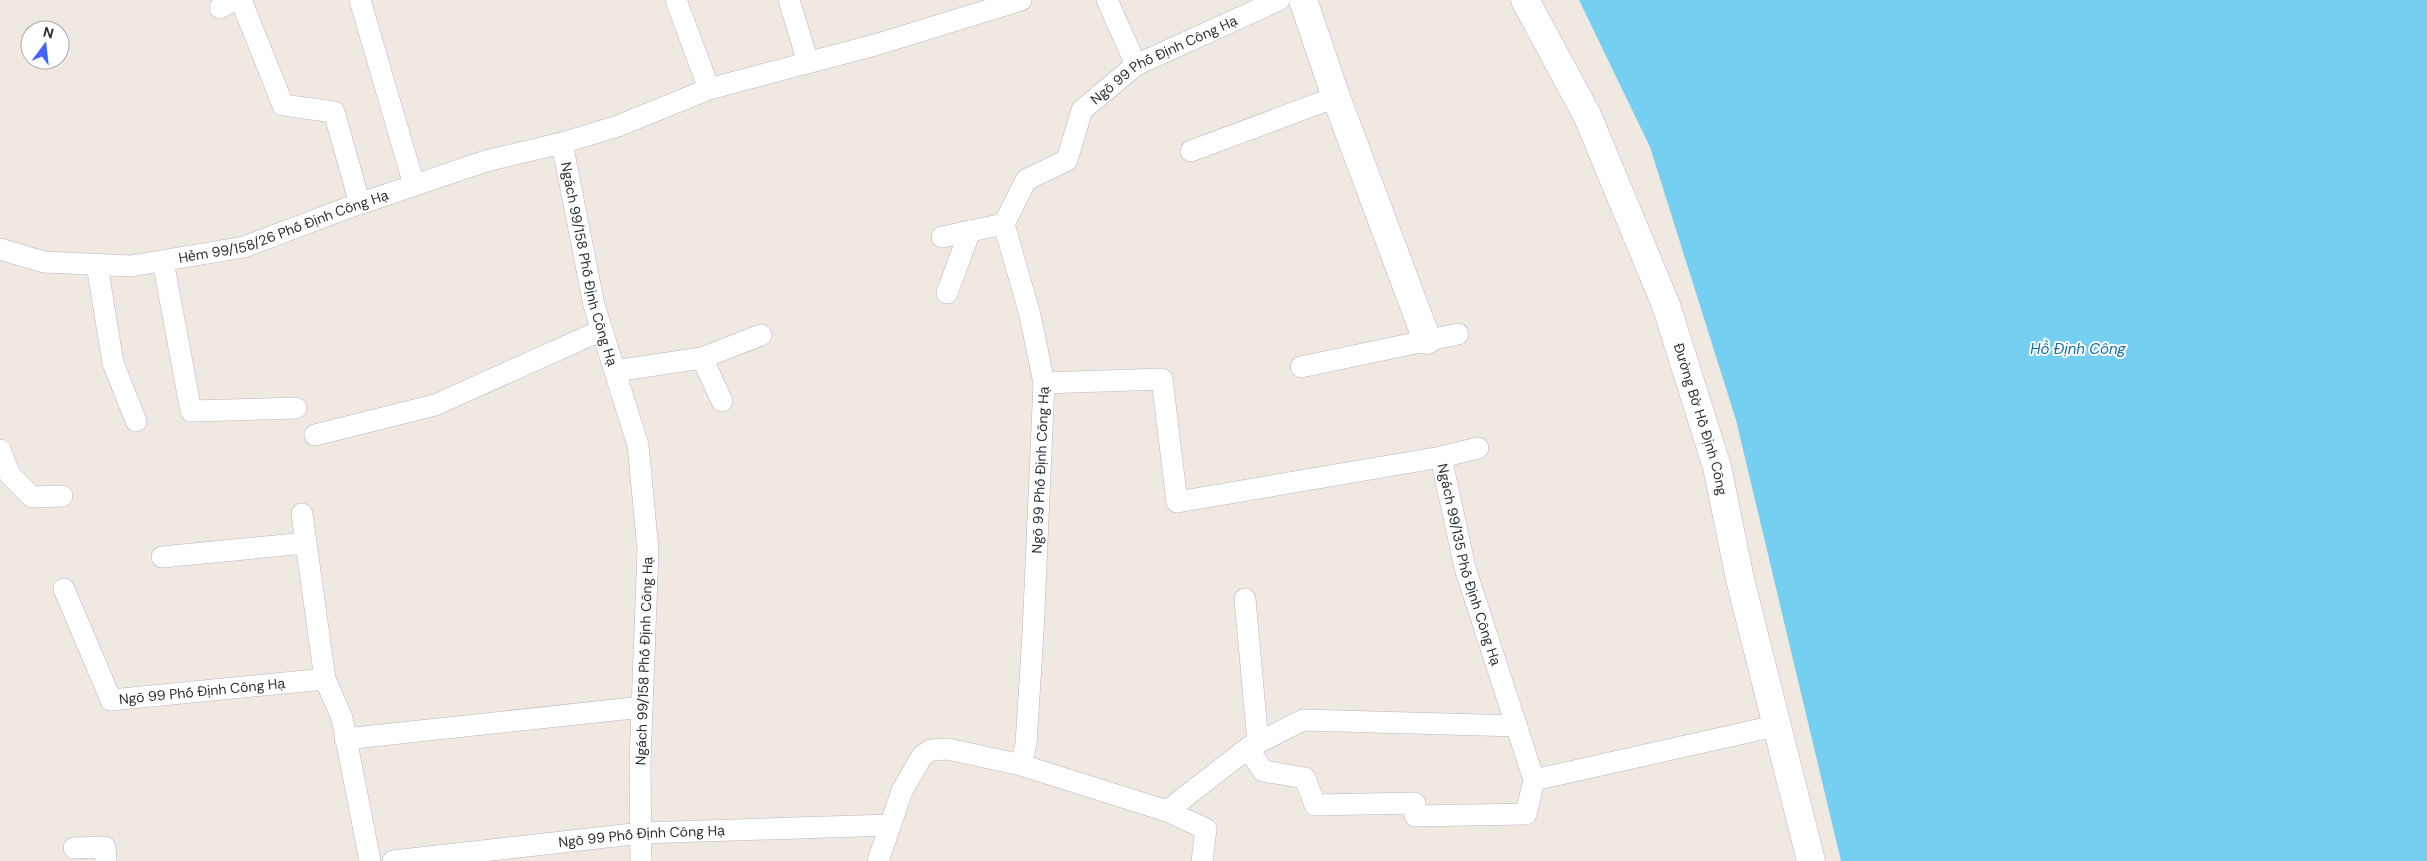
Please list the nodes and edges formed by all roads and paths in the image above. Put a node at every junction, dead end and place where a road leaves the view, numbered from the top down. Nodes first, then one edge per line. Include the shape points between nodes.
1 (241, 0) edge
2 (360, 0) edge
3 (676, 0) edge
4 (789, 0) edge
5 (1021, 0) edge
6 (1107, 0) edge
7 (1279, 0) edge
8 (1303, 0) edge
9 (1525, 0) edge
10 (808, 62) junction
11 (1136, 65) junction
12 (710, 89) junction
13 (1336, 97) junction
14 (562, 143) junction
15 (1191, 151) dead end
16 (414, 185) junction
17 (360, 204) junction
18 (1004, 224) junction
19 (970, 231) junction
20 (942, 237) dead end
21 (0, 250) edge
22 (164, 261) junction
23 (97, 265) junction
24 (947, 293) dead end
25 (602, 330) junction
26 (1458, 334) dead end
27 (761, 335) dead end
28 (1428, 340) junction
29 (702, 358) junction
30 (1300, 366) dead end
31 (615, 372) junction
32 (1044, 383) junction
33 (722, 401) dead end
34 (296, 408) dead end
35 (136, 421) dead end
36 (315, 434) dead end
37 (1478, 448) dead end
38 (0, 450) edge
39 (1441, 457) junction
40 (62, 496) dead end
41 (302, 514) dead end
42 (306, 542) junction
43 (162, 557) dead end
44 (64, 589) dead end
45 (1245, 599) dead end
46 (325, 679) junction
47 (642, 707) junction
48 (1517, 726) junction
49 (1775, 726) junction
50 (345, 739) junction
51 (1253, 746) junction
52 (1021, 765) junction
53 (1534, 780) junction
54 (1166, 812) junction
55 (890, 825) junction
56 (642, 833) junction
57 (74, 848) dead end
58 (106, 861) edge
59 (370, 861) edge
60 (394, 861) edge
61 (641, 861) edge
62 (878, 861) edge
63 (1202, 861) edge
64 (1810, 861) edge

1 - 17 lane via 283,105 334,112
2 - 16 lane
3 - 12 lane
4 - 10 lane
5 - 10 lane, Ngách 99/158 Phố Định Công Hạ
6 - 11 lane
7 - 11 lane, Ngõ 99 Phố Định Công Hạ
8 - 13 street
9 - 49 street, Đường Bờ Hồ Định Công via 1587,115 1666,305 1718,467 1740,580
10 - 12 lane, Ngách 99/158 Phố Định Công Hạ
11 - 18 lane, Ngõ 99 Phố Định Công Hạ via 1082,110 1067,160 1026,180
12 - 14 lane, Ngách 99/158 Phố Định Công Hạ via 618,126
13 - 15 lane
13 - 28 street
14 - 16 lane, Hẻm 99/158/26 Phố Định Công Hạ via 486,161
14 - 25 lane, Ngách 99/158 Phố Định Công Hạ via 594,305
16 - 17 lane, Hẻm 99/158/26 Phố Định Công Hạ
17 - 22 lane, Hẻm 99/158/26 Phố Định Công Hạ via 244,247
18 - 19 lane
18 - 32 lane, Ngõ 99 Phố Định Công Hạ via 1030,314
19 - 20 lane
19 - 24 lane
21 - 23 lane, Hẻm 99/158/26 Phố Định Công Hạ via 44,262
22 - 23 lane, Hẻm 99/158/26 Phố Định Công Hạ via 131,266
22 - 34 lane via 192,411
23 - 35 lane via 113,363
25 - 31 lane, Ngách 99/158 Phố Định Công Hạ
25 - 36 lane via 435,405
26 - 28 lane
27 - 29 lane
28 - 30 lane
29 - 31 lane
29 - 33 lane
31 - 47 lane, Ngách 99/158 Phố Định Công Hạ via 638,446 648,550
32 - 39 lane, Ngách 99/135 Phố Định Công Hạ via 1162,379 1177,502
32 - 52 lane, Ngõ 99 Phố Định Công Hạ via 1033,633 1026,744
37 - 39 lane
38 - 40 lane via 10,475 32,497
39 - 48 lane, Ngách 99/135 Phố Định Công Hạ via 1466,568
41 - 42 lane
42 - 43 lane
42 - 46 lane
44 - 46 lane, Ngõ 99 Phố Định Công Hạ via 111,700
45 - 51 lane
46 - 50 lane via 342,718
47 - 50 lane
47 - 56 lane, Ngách 99/158 Phố Định Công Hạ
48 - 51 lane via 1303,720
48 - 53 lane, Ngách 99/135 Phố Định Công Hạ
49 - 53 lane
49 - 64 street, Đường Bờ Hồ Định Công
50 - 59 lane
51 - 53 lane via 1263,772 1305,778 1315,805 1415,803 1415,816 1526,814
51 - 54 lane
52 - 54 lane
52 - 55 lane via 948,750 930,750 912,771
54 - 63 lane via 1206,829
55 - 56 lane, Ngõ 99 Phố Định Công Hạ
55 - 62 lane
56 - 60 lane, Ngõ 99 Phố Định Công Hạ
56 - 61 lane, Ngách 99/158 Phố Định Công Hạ
57 - 58 lane via 105,847

